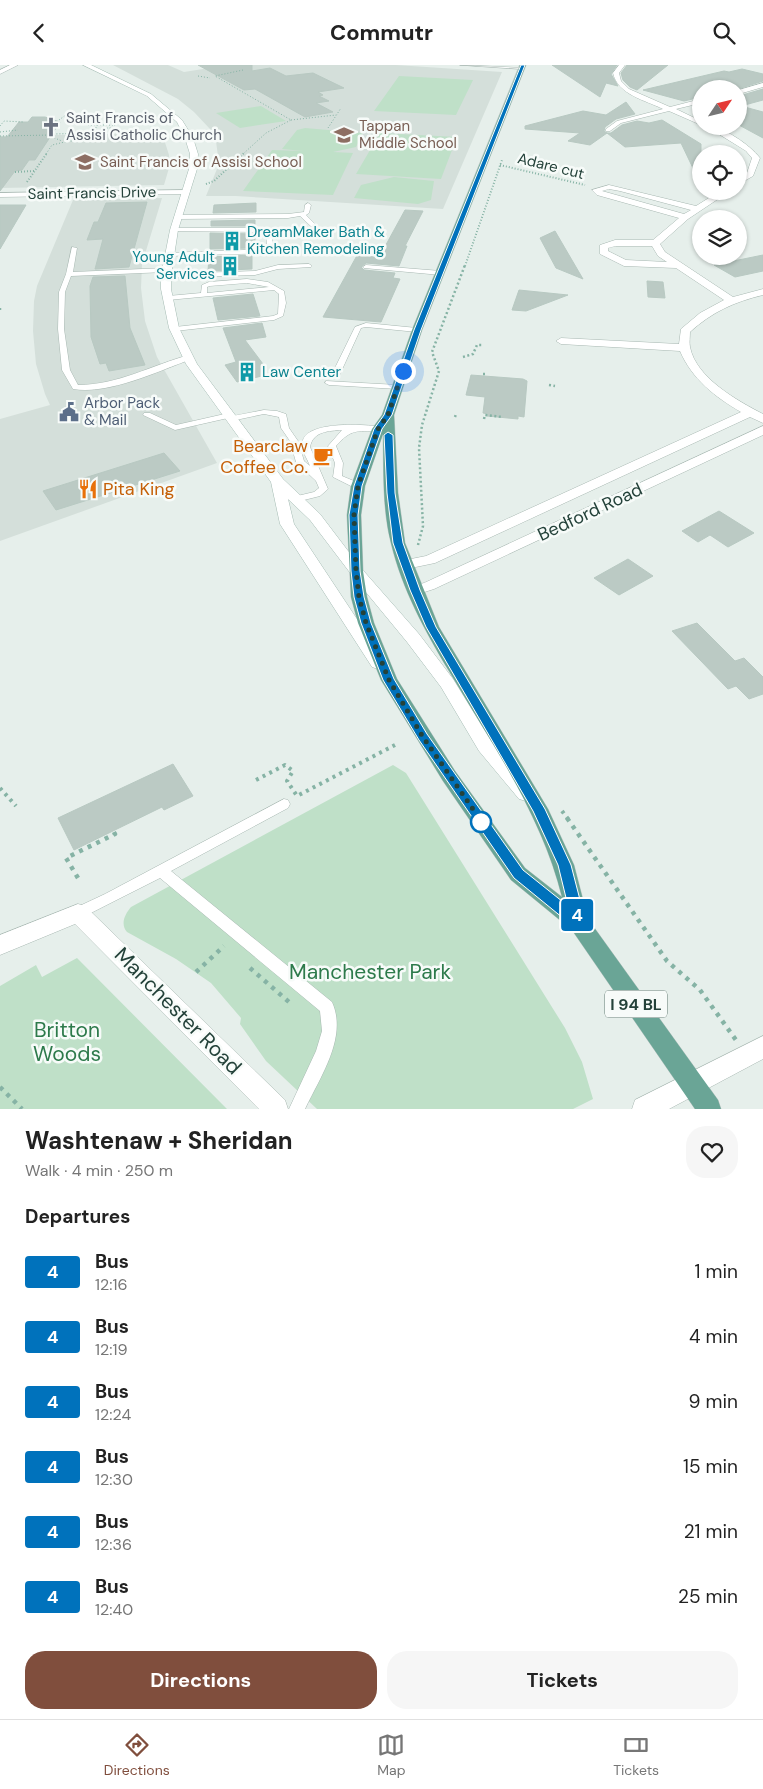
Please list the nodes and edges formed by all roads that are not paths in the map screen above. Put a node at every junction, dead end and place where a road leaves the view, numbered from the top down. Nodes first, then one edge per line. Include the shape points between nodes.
1 (15, 65) edge
2 (86, 65) edge
3 (462, 65) edge
4 (622, 65) edge
5 (523, 67) edge
6 (0, 72) edge
7 (763, 85) edge
8 (750, 89) joint
9 (763, 92) edge
10 (692, 103) edge
11 (670, 109) junction
12 (692, 119) edge
13 (608, 130) dead end
14 (725, 135) edge
15 (742, 145) edge
16 (747, 148) edge
17 (747, 176) edge
18 (185, 192) junction
19 (0, 195) edge
20 (712, 200) edge
21 (308, 205) dead end
22 (697, 209) junction
23 (302, 214) junction
24 (177, 217) junction
25 (685, 217) junction
26 (317, 229) dead end
27 (174, 230) junction
28 (655, 243) junction
29 (74, 248) dead end
30 (169, 254) junction
31 (677, 265) junction
32 (309, 266) dead end
33 (366, 267) dead end
34 (166, 273) junction
35 (441, 273) junction
36 (68, 275) junction
37 (763, 292) edge
38 (168, 298) junction
39 (730, 299) junction
40 (175, 329) junction
41 (418, 330) junction
42 (562, 341) dead end
43 (684, 349) junction
44 (189, 357) junction
45 (336, 375) dead end
46 (329, 383) dead end
47 (398, 387) junction
48 (750, 412) junction
49 (147, 415) dead end
50 (388, 415) junction
51 (230, 417) junction
52 (763, 419) edge
53 (354, 429) junction
54 (378, 429) junction
55 (763, 430) edge
56 (294, 441) junction
57 (307, 451) junction
58 (278, 482) junction
59 (323, 483) junction
60 (358, 486) junction
61 (296, 499) junction
62 (560, 500) junction
63 (584, 515) junction
64 (406, 564) junction
65 (356, 571) junction
66 (415, 590) junction
67 (389, 680) junction
68 (284, 804) dead end
69 (548, 807) junction
70 (161, 871) junction
71 (78, 913) junction
72 (579, 923) junction
73 (0, 945) edge
74 (763, 1047) edge
75 (692, 1085) junction
76 (276, 1109) edge
77 (297, 1109) edge
78 (644, 1109) edge
79 (709, 1109) edge

1 - 6 street
2 - 18 street via 149,95 180,121 194,154 189,187
3 - 5 lane
4 - 11 street via 616,73 618,82 627,91
5 - 35 main road, I 94 BL
7 - 8 street
8 - 9 street
10 - 11 street
11 - 12 street
11 - 13 street via 619,122
14 - 15 street
16 - 17 street via 756,158
18 - 19 street, Saint Francis Drive
18 - 24 street
20 - 22 street
21 - 23 lane via 306,213
22 - 25 street
22 - 25 street via 620,189 596,190
23 - 24 lane
23 - 26 lane
24 - 27 street
25 - 28 street
27 - 30 street
27 - 30 lane via 269,230 270,251
28 - 31 street via 661,254
28 - 31 street via 615,243 603,247 603,252 624,263
29 - 36 lane
30 - 34 street
31 - 39 street
32 - 34 lane via 278,267 255,273
33 - 35 lane
34 - 36 lane
34 - 38 street
35 - 41 main road, I 94 BL
36 - 44 lane via 62,292 61,329 66,370 76,387 87,388 137,375
37 - 39 street
38 - 40 street
38 - 40 lane via 204,295 204,286 209,284 244,281 278,289 283,295 281,315
39 - 43 street via 701,316 685,331
40 - 44 street
41 - 45 lane via 358,327
41 - 47 main road, I 94 BL
42 - 43 street
43 - 48 street via 694,369 709,384
44 - 51 street
46 - 47 lane
47 - 50 main road, I 94 BL
48 - 52 street
48 - 62 street, Bedford Road
49 - 51 lane via 175,428
50 - 54 main road, I 94 BL
50 - 64 main road, I 94 BL via 391,493 398,543
51 - 56 lane via 260,412 279,414
51 - 58 street
53 - 54 lane
53 - 57 lane via 329,428 316,432 305,442
53 - 60 lane via 343,433 332,446 339,463 337,477
54 - 60 main road, I 94 BL
55 - 63 street, Bedford Road
56 - 57 lane
56 - 59 lane via 300,461
57 - 59 lane
58 - 61 street
58 - 67 street via 287,524
59 - 61 lane via 324,489 317,494
60 - 65 main road, I 94 BL via 354,515
61 - 65 street
62 - 63 street
62 - 64 street, Bedford Road via 430,560
63 - 66 street, Bedford Road
64 - 66 main road, I 94 BL
65 - 67 main road, I 94 BL via 366,623
65 - 69 street via 447,683 485,746
66 - 69 main road, I 94 BL via 431,627
67 - 72 main road, I 94 BL via 423,737 518,874
68 - 70 lane
69 - 72 main road, I 94 BL
70 - 71 lane
70 - 77 lane via 328,1007 330,1031
71 - 73 street
71 - 76 street, Manchester Road
72 - 75 main road, I 94 BL
74 - 75 street
75 - 78 street
75 - 79 main road, I 94 BL

